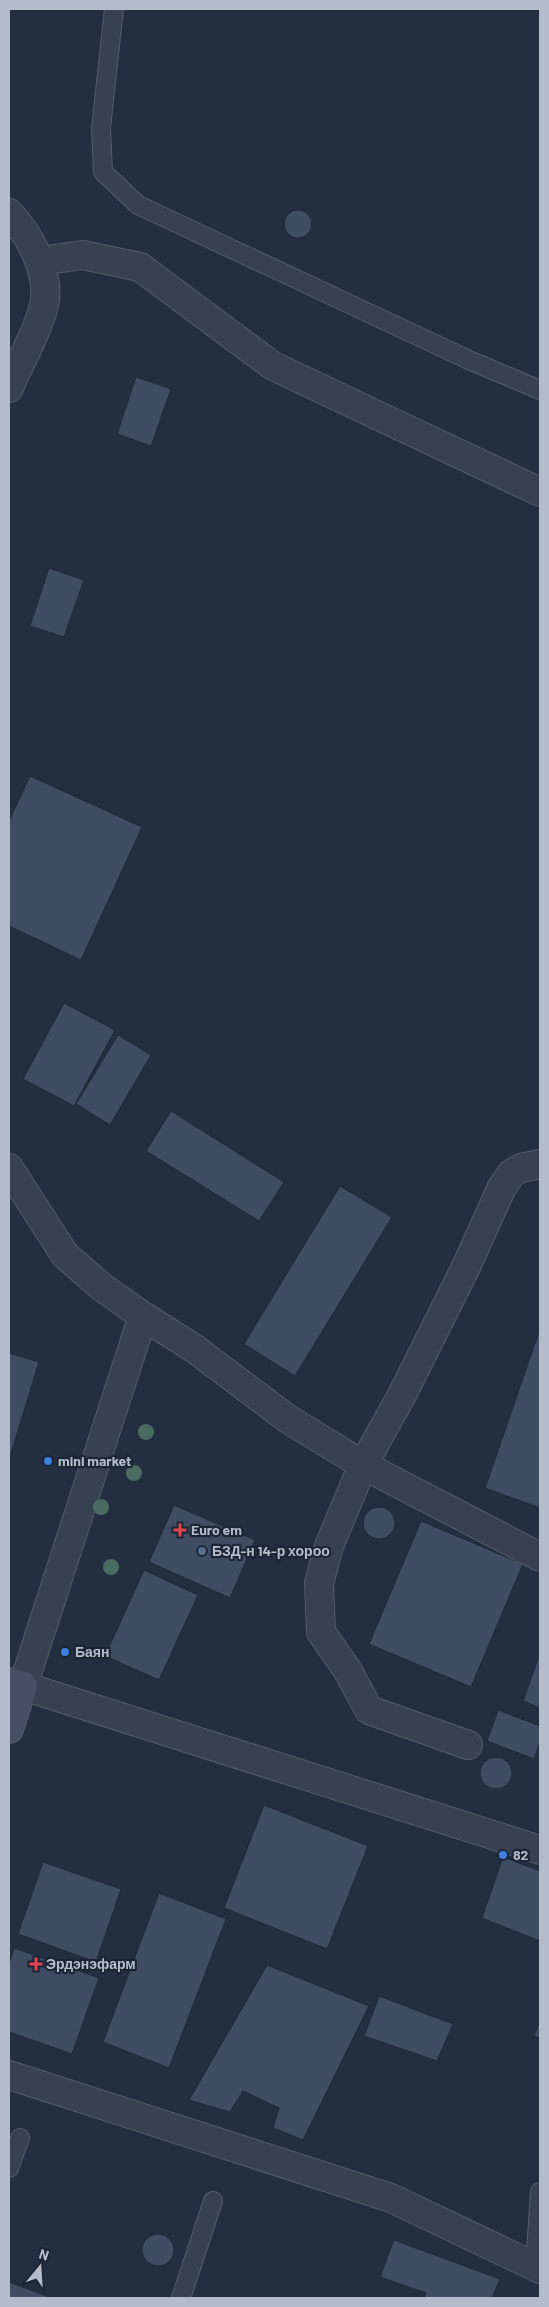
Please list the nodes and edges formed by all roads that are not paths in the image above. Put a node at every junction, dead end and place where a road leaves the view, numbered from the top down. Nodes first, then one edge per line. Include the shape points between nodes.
1 (114, 9) edge
2 (9, 213) edge
3 (39, 261) junction
4 (9, 388) edge
5 (540, 390) edge
6 (540, 492) edge
7 (540, 1164) edge
8 (9, 1168) edge
9 (143, 1316) junction
10 (363, 1465) junction
11 (540, 1557) edge
12 (16, 1684) edge
13 (9, 1729) edge
14 (468, 1746) dead end
15 (540, 1850) edge
16 (9, 2074) edge
17 (20, 2138) dead end
18 (9, 2168) edge
19 (540, 2192) edge
20 (213, 2201) dead end
21 (538, 2268) edge
22 (181, 2298) edge

1 - 5 lane via 102,128 103,172 138,205
2 - 3 street via 30,241
3 - 4 street via 45,298
3 - 6 street via 83,255 140,267 273,366
7 - 10 street via 512,1173 502,1187 403,1393
8 - 9 street via 65,1255 103,1288
9 - 10 street via 195,1349 288,1419
9 - 12 street
10 - 11 street
10 - 14 street via 330,1546 319,1583 321,1632 348,1671 369,1710
12 - 13 street
12 - 15 street
16 - 21 street via 391,2198
17 - 18 lane
19 - 21 lane
20 - 22 lane

